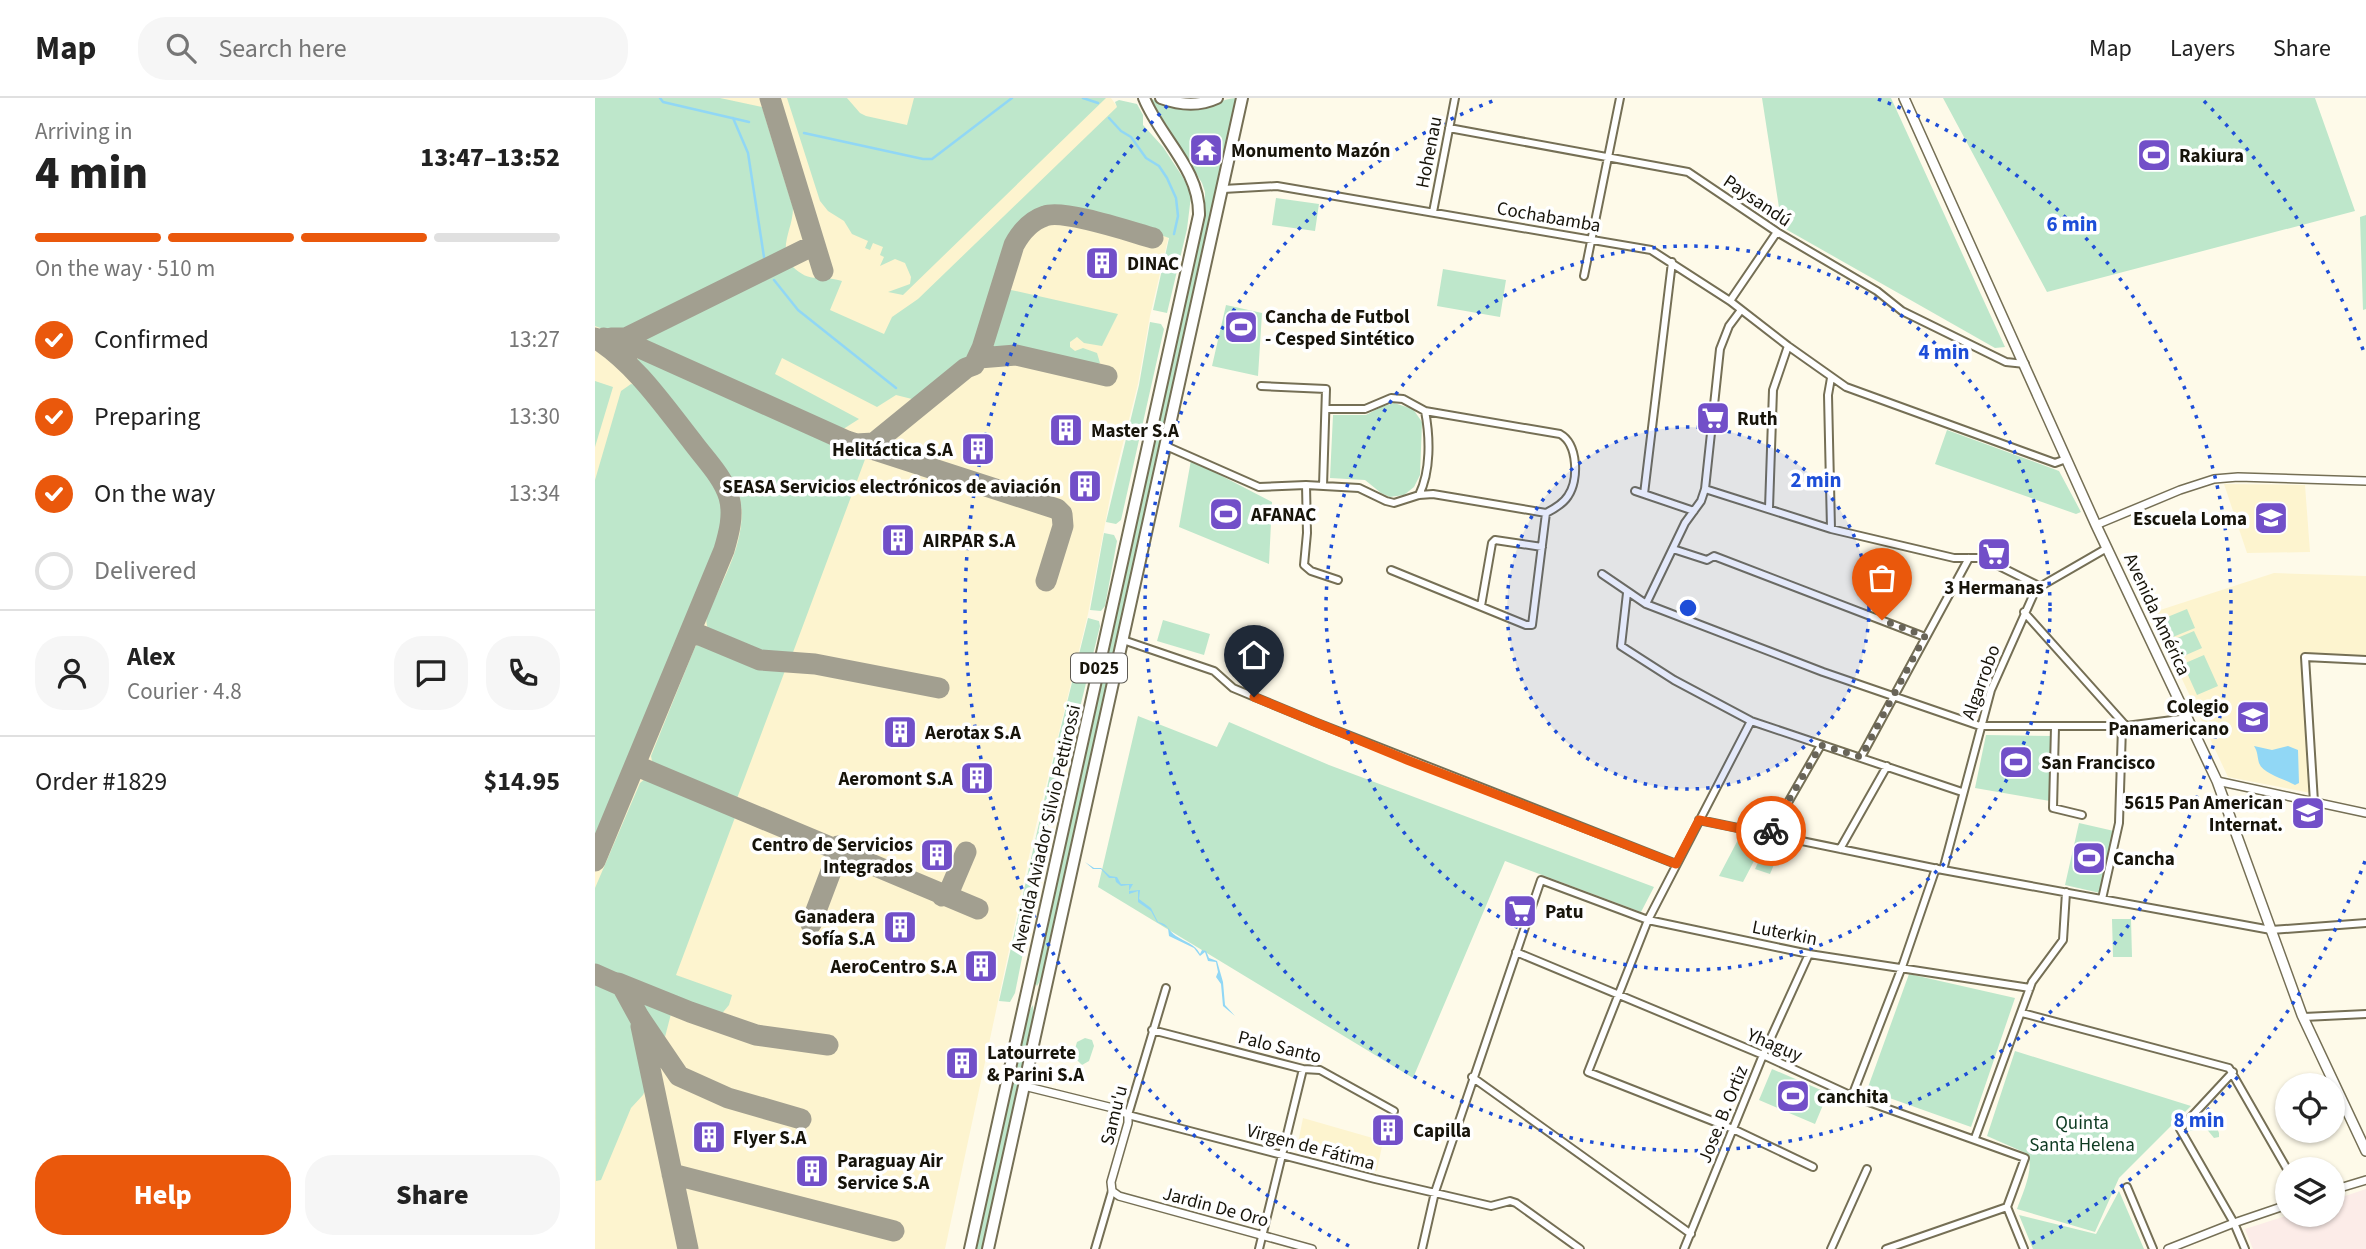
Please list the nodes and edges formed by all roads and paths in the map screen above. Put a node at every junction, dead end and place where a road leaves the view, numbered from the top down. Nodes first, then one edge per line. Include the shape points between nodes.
1 (1144, 98) edge
2 (1161, 98) edge
3 (1217, 98) edge
4 (1242, 98) edge
5 (1454, 98) edge
6 (1620, 98) edge
7 (1904, 98) edge
8 (1449, 128) junction
9 (1609, 158) junction
10 (1223, 189) junction
11 (1433, 212) junction
12 (1777, 233) junction
13 (1593, 240) junction
14 (1672, 262) junction
15 (1584, 276) dead end
16 (1730, 301) junction
17 (1741, 310) junction
18 (1789, 346) junction
19 (2025, 364) junction
20 (1831, 378) junction
21 (1261, 386) dead end
22 (1327, 409) junction
23 (1425, 411) junction
24 (1166, 446) junction
25 (2066, 460) junction
26 (2366, 481) edge
27 (1306, 485) junction
28 (1323, 486) junction
29 (1705, 489) junction
30 (1635, 491) dead end
31 (1644, 494) junction
32 (1419, 495) junction
33 (1769, 508) junction
34 (1694, 511) junction
35 (1546, 513) junction
36 (2096, 525) junction
37 (1831, 530) junction
38 (1542, 547) junction
39 (2107, 548) junction
40 (1673, 549) junction
41 (1969, 558) junction
42 (1391, 570) dead end
43 (1602, 574) dead end
44 (1338, 580) dead end
45 (2039, 586) junction
46 (1627, 593) junction
47 (1646, 604) junction
48 (1481, 607) junction
49 (2024, 612) junction
50 (1925, 636) junction
51 (1123, 640) junction
52 (2366, 660) edge
53 (1893, 696) junction
54 (2188, 718) junction
55 (1751, 721) junction
56 (1980, 726) junction
57 (2055, 727) junction
58 (2124, 727) junction
59 (1821, 745) junction
60 (1861, 757) junction
61 (1887, 766) junction
62 (2217, 781) junction
63 (1962, 792) junction
64 (2314, 802) junction
65 (2366, 813) edge
66 (2082, 815) dead end
67 (1699, 820) junction
68 (1770, 835) junction
69 (1840, 849) junction
70 (1676, 864) junction
71 (1940, 869) junction
72 (2066, 892) junction
73 (2102, 900) junction
74 (1648, 919) junction
75 (2366, 923) edge
76 (2271, 930) junction
77 (1516, 951) junction
78 (1809, 954) junction
79 (1902, 967) junction
80 (2030, 988) junction
81 (1166, 989) dead end
82 (1026, 994) junction
83 (1617, 995) junction
84 (1044, 998) junction
85 (2022, 1013) junction
86 (2366, 1014) edge
87 (2304, 1017) junction
88 (1152, 1030) junction
89 (1763, 1055) junction
90 (1303, 1069) junction
91 (2233, 1072) junction
92 (1472, 1077) junction
93 (1024, 1086) junction
94 (1852, 1096) junction
95 (1394, 1111) dead end
96 (1128, 1115) junction
97 (1733, 1129) junction
98 (1975, 1138) junction
99 (2366, 1151) edge
100 (1283, 1154) junction
101 (2280, 1157) edge
102 (1813, 1167) dead end
103 (1867, 1169) dead end
104 (2366, 1180) edge
105 (2127, 1186) dead end
106 (2345, 1186) edge
107 (1112, 1191) junction
108 (1435, 1192) junction
109 (2007, 1207) junction
110 (2275, 1209) edge
111 (2234, 1223) junction
112 (1691, 1234) junction
113 (1263, 1235) junction
114 (970, 1249) edge
115 (988, 1249) edge
116 (1095, 1249) edge
117 (1259, 1249) edge
118 (1312, 1249) edge
119 (1422, 1249) edge
120 (1580, 1249) edge
121 (1684, 1249) edge
122 (1831, 1249) edge
123 (1886, 1249) edge
124 (2024, 1249) edge
125 (2153, 1249) edge
126 (2168, 1249) edge
127 (2245, 1249) edge

1 - 82 highway, Avenida Aviador Silvio Pettirossi / D025 via 1193,178 1199,215
2 - 3 highway via 1192,105
4 - 10 highway, Avenida Aviador Silvio Pettirossi / D025
5 - 8 street, Hohenau
6 - 9 street
7 - 19 main road, Avenida América
8 - 9 street, Paysandú
8 - 11 street, Hohenau
9 - 12 street, Paysandú via 1688,172
9 - 13 street
10 - 11 street, Cochabamba via 1276,186
10 - 24 highway, Avenida Aviador Silvio Pettirossi / D025
11 - 13 street, Cochabamba
12 - 16 street
12 - 19 street, Paysandú via 1877,291 1902,311 2006,362
13 - 14 street, Cochabamba via 1651,250
13 - 15 street
14 - 16 street, Cochabamba
14 - 31 street
16 - 17 street, Cochabamba
17 - 18 street, Cochabamba
17 - 29 street via 1723,336 1720,349
18 - 20 street, Cochabamba
18 - 33 street via 1773,390
19 - 25 main road, Avenida América
20 - 25 street, Cochabamba via 1874,399 2055,463
20 - 37 street
21 - 22 street via 1322,387
22 - 23 street via 1364,409 1391,398
22 - 28 street
23 - 32 street via 1426,474
23 - 35 street via 1564,436 1576,461 1570,492
24 - 27 street via 1254,486
24 - 51 highway, Avenida Aviador Silvio Pettirossi / D025
25 - 36 main road, Avenida América
26 - 36 street via 2214,479
27 - 28 street
27 - 44 street via 1304,565
28 - 32 street via 1364,489 1394,503
29 - 33 street
29 - 34 street
30 - 31 street
31 - 34 street
32 - 35 street
33 - 37 street
34 - 40 street
35 - 38 street
36 - 39 main road, Avenida América
37 - 41 street
38 - 48 street via 1495,540
38 - 48 street via 1533,624
39 - 45 street
39 - 54 main road, Avenida América
40 - 47 street
40 - 50 street via 1707,560 1714,556
41 - 45 street via 1991,561
41 - 50 street
42 - 48 street
43 - 46 street
45 - 49 street, Algarrobo
46 - 47 street
46 - 55 street via 1621,646
47 - 53 street
49 - 56 street, Algarrobo
49 - 58 street
50 - 53 street
51 - 70 street via 1214,671 1233,688
51 - 84 highway, Avenida Aviador Silvio Pettirossi / D025
52 - 64 street via 2305,657
53 - 56 street
53 - 60 street
54 - 58 street
54 - 62 main road, Avenida América
55 - 59 street
55 - 67 street
56 - 57 street
56 - 63 street, Algarrobo
57 - 58 street
57 - 66 street via 2053,808
58 - 73 street via 2119,823
59 - 60 street
59 - 68 street
60 - 61 street
61 - 63 street
61 - 69 street
62 - 64 street
62 - 76 main road, Avenida América
63 - 71 street, Algarrobo
64 - 65 street
67 - 68 street
67 - 70 street
68 - 69 street
69 - 71 street
70 - 74 street
71 - 72 street
71 - 79 street, Algarrobo
72 - 73 street
72 - 80 street via 2063,940
73 - 76 street
74 - 77 street, Luterkin via 1541,880
74 - 78 street, Luterkin
74 - 83 street
75 - 76 street
76 - 87 main road, Avenida América
77 - 83 street, Yhaguy
77 - 92 street
78 - 79 street, Luterkin
78 - 89 street, Jose. B. Ortiz
79 - 80 street, Luterkin
79 - 94 street, Algarrobo
80 - 85 street
81 - 88 street, Samu'u
82 - 84 highway
82 - 114 highway, Avenida Aviador Silvio Pettirossi / D025
83 - 89 street, Yhaguy
83 - 97 street via 1588,1072
84 - 93 highway, Avenida Aviador Silvio Pettirossi / D025
85 - 91 street
85 - 98 street
86 - 87 street
87 - 99 main road, Avenida América
88 - 90 street, Palo Santo
88 - 96 street, Samu'u
89 - 94 street, Yhaguy
89 - 97 street, Jose. B. Ortiz
90 - 95 street, Palo Santo via 1320,1070
90 - 100 street
91 - 101 street
91 - 111 street via 2180,1129
92 - 108 street
92 - 112 street
93 - 96 street, Virgen de Fátima
93 - 115 highway, Avenida Aviador Silvio Pettirossi / D025
94 - 98 street, Yhaguy
96 - 100 street, Virgen de Fátima
96 - 107 street, Samu'u
97 - 102 street
97 - 112 street, Jose. B. Ortiz
98 - 109 street, Yhaguy via 2025,1158
100 - 108 street, Virgen de Fátima
100 - 113 street
103 - 122 street
104 - 106 street
105 - 125 street
107 - 113 street, Jardin De Oro
107 - 116 street, Samu'u
108 - 119 street
108 - 120 street, Virgen de Fátima via 1492,1206 1516,1203
109 - 123 street
109 - 124 street
110 - 111 street
111 - 126 street
111 - 127 street
112 - 121 street, Jose. B. Ortiz
113 - 117 street
113 - 118 street, Jardin De Oro

